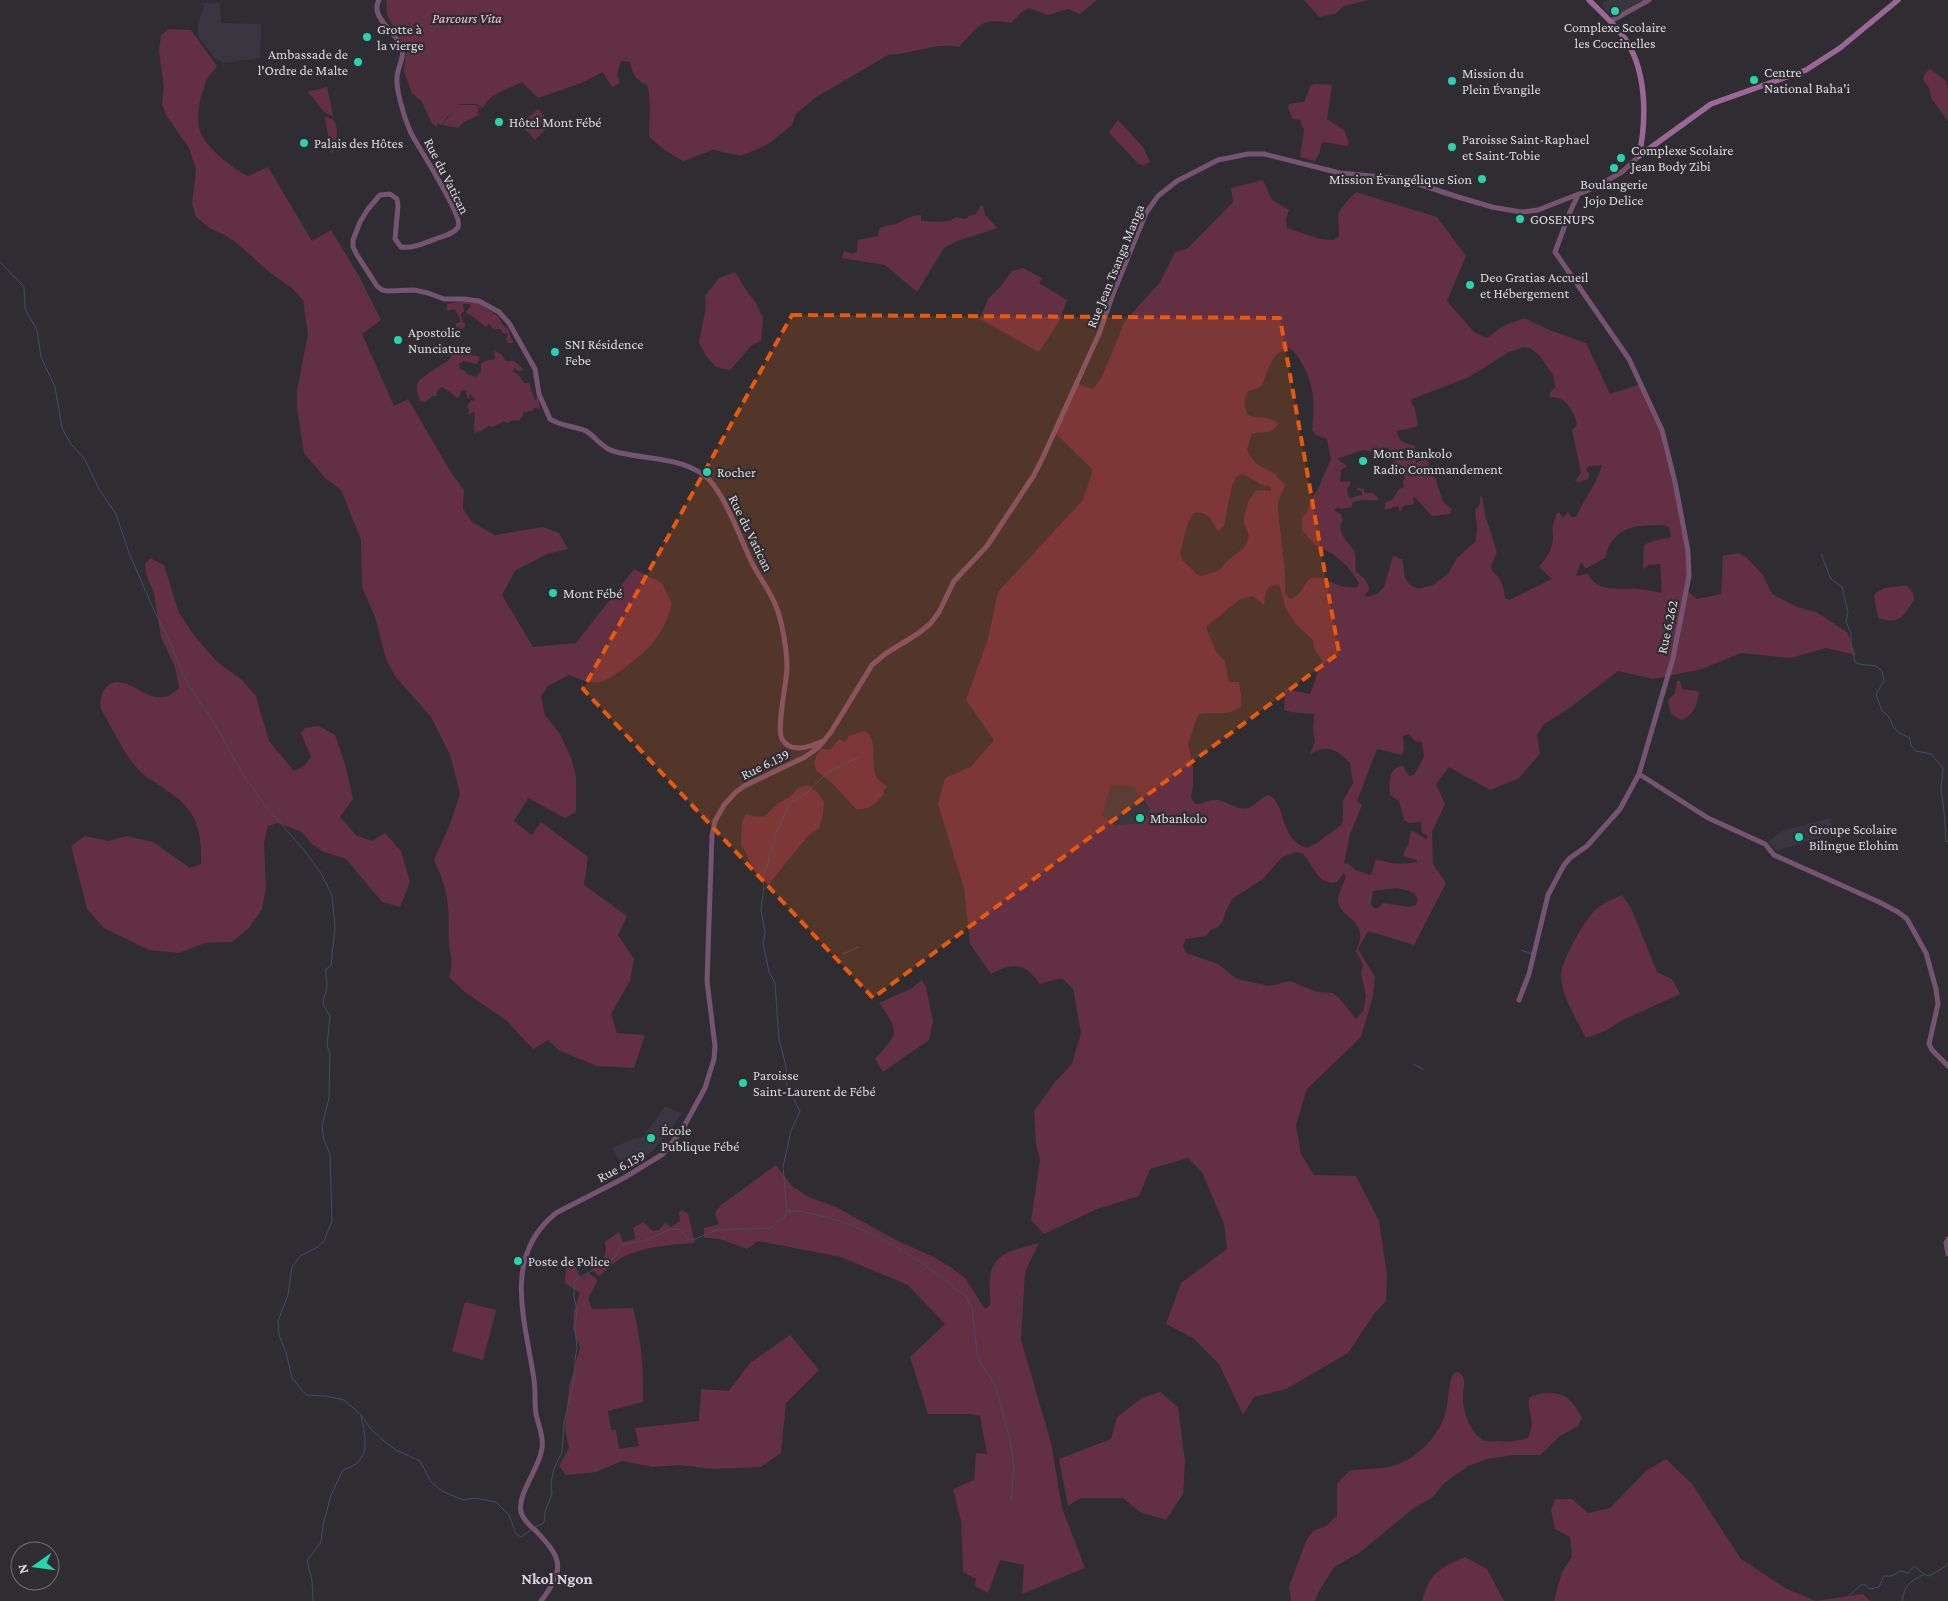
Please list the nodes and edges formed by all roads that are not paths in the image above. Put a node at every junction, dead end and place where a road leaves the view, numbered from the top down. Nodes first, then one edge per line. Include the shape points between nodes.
1 (379, 0) edge
2 (1588, 0) edge
3 (1649, 0) edge
4 (1898, 0) edge
5 (1611, 21) junction
6 (1640, 156) junction
7 (1578, 195) junction
8 (826, 739) junction
9 (1639, 774) junction
10 (1518, 1000) dead end
11 (1948, 1066) edge
12 (1948, 1240) edge
13 (1948, 1254) edge
14 (541, 1601) edge

1 - 8 street, Rue du Vatican via 378,16 403,50 396,79 406,122 459,224 448,234 401,247 395,239 397,199 390,194 380,195 373,200 353,240 353,246 370,276 384,291 422,291 444,299 479,301 494,309 505,317 535,369 539,394 550,419 586,432 613,451 672,460 703,474 713,484 778,615 787,664 781,738 799,749
2 - 5 main road
3 - 5 street
4 - 6 main road via 1840,48 1806,70 1711,104
5 - 6 main road via 1634,53 1639,74 1644,110
6 - 7 street, Rue Jean Tsanga Manga via 1607,182
7 - 8 street, Rue Jean Tsanga Manga via 1538,210 1512,212 1403,179 1340,173 1256,153 1218,160 1166,188 1146,213 1099,334 1034,475 987,546 954,581 931,623 872,665
7 - 9 street, Rue 6.262 via 1555,252 1629,360 1656,416 1675,482 1688,551 1689,576 1681,623
8 - 14 street, Rue 6.139 via 805,757 744,786 724,805 715,821 707,981 715,1046 710,1075 689,1119 658,1158 550,1218 535,1237 526,1257 521,1309 535,1382 536,1414 543,1440 541,1454 521,1501 521,1511 555,1553 558,1567 554,1582
9 - 10 street, Rue 6.262 via 1620,809 1587,846 1564,865 1548,895 1530,974
9 - 11 street via 1708,818 1765,844 1774,855 1879,902 1907,919 1926,953 1936,989 1938,1004 1929,1044
12 - 13 street

